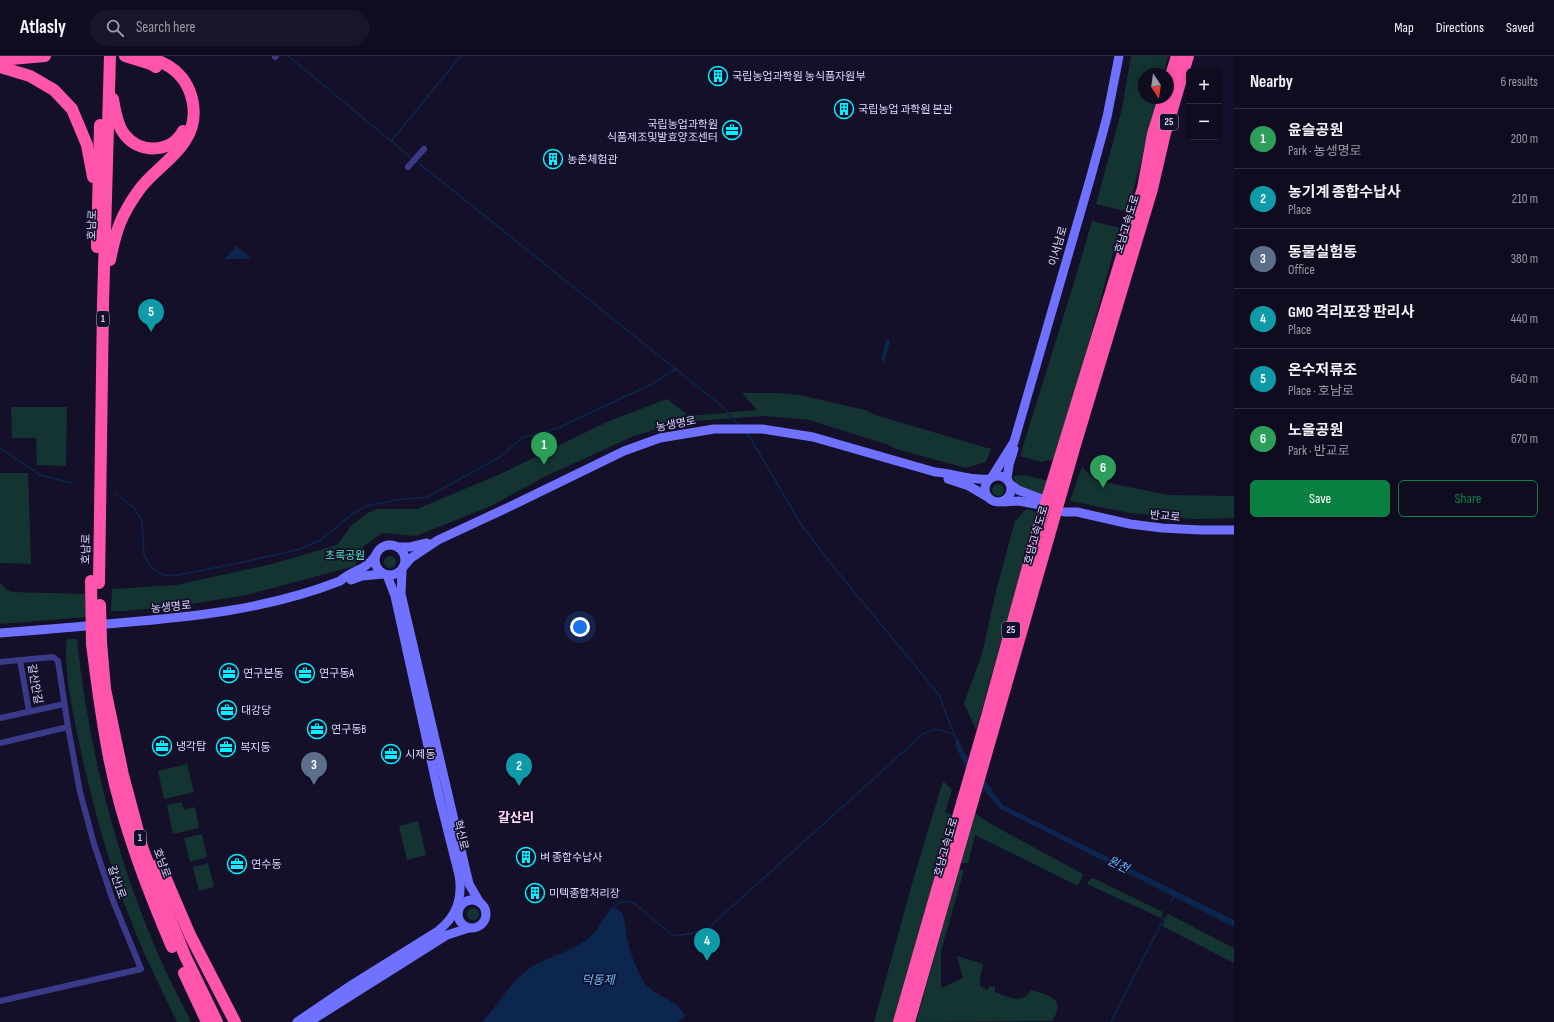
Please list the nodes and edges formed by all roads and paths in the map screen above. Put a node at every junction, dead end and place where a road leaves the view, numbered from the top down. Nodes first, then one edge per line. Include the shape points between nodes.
1 (45, 56) edge
2 (102, 56) edge
3 (110, 56) edge
4 (125, 56) edge
5 (149, 56) edge
6 (1119, 56) edge
7 (1177, 56) edge
8 (1188, 56) edge
9 (0, 60) edge
10 (0, 67) edge
11 (1173, 68) edge
12 (110, 70) junction
13 (1162, 104) edge
14 (424, 149) dead end
15 (408, 167) dead end
16 (97, 221) junction
17 (103, 304) junction
18 (1014, 442) junction
19 (935, 472) junction
20 (990, 478) junction
21 (1008, 481) junction
22 (986, 496) junction
23 (1001, 502) junction
24 (1064, 509) dead end
25 (1234, 530) edge
26 (438, 540) junction
27 (398, 547) junction
28 (376, 555) junction
29 (403, 568) junction
30 (385, 574) junction
31 (340, 581) junction
32 (95, 582) junction
33 (0, 633) edge
34 (96, 643) junction
35 (20, 660) junction
36 (0, 662) edge
37 (64, 704) junction
38 (29, 711) junction
39 (0, 718) edge
40 (68, 727) junction
41 (0, 743) edge
42 (149, 868) junction
43 (480, 903) junction
44 (457, 910) junction
45 (470, 928) junction
46 (0, 1001) edge
47 (207, 1022) edge
48 (217, 1022) edge
49 (235, 1022) edge
50 (297, 1022) edge
51 (309, 1022) edge
52 (899, 1022) edge
53 (909, 1022) edge

1 - 9 highway
2 - 16 highway, 호남로 / 1
3 - 12 highway, 호남로 / 1
4 - 12 highway via 151,64 168,74 178,82 185,94 188,105 187,119 183,133 175,142 165,147 150,149 135,144 124,134 116,112
5 - 17 highway via 171,67 184,82 194,103 194,117 186,141 140,188 119,222 107,270
6 - 18 main road, 이서남로 via 1107,117
7 - 11 highway
8 - 53 highway, 호남고속도로 / 25 via 1165,133 1152,189 1075,445
10 - 16 highway via 30,76 54,90 72,109 88,145
12 - 17 highway, 호남로 / 1
13 - 52 highway, 호남고속도로 / 25 via 1153,134 1143,188 1042,516
14 - 15 street
16 - 32 highway, 호남로 / 1
17 - 32 highway, 호남로 / 1
18 - 20 main road, 이서남로
18 - 21 main road, 이서남로
19 - 20 main road, 농생명로 via 973,479
19 - 22 main road, 농생명로
19 - 26 main road, 농생명로 via 813,437 762,429 714,429 660,438 624,451
20 - 21 main road, 농생명로 via 1000,476
20 - 22 main road via 985,485
21 - 23 main road via 1011,489 1009,497
21 - 23 main road via 1018,490 1041,502
22 - 23 main road, 농생명로 via 992,501
24 - 25 main road, 반교로 via 1130,524 1162,528
26 - 27 main road, 농생명로 via 410,547
26 - 29 main road, 농생명로 via 411,558
27 - 28 main road, 농생명로 via 383,547
27 - 29 main road via 405,555
28 - 30 main road via 379,571
28 - 31 main road, 농생명로 via 370,564 346,575
29 - 30 main road, 농생명로 via 396,575
29 - 43 main road, 혁신로 via 401,594 469,884
30 - 31 main road, 농생명로
30 - 44 main road, 혁신로 via 395,596 459,875 461,885
31 - 33 main road, 농생명로 via 292,597 204,615
32 - 34 highway, 호남로 / 1, bridge
34 - 42 highway, 호남로 / 1 via 122,767
34 - 47 highway, 호남로 / 1 via 99,700 110,763 132,844 175,954
35 - 36 street, 갈산안길
35 - 37 street, 갈산안길 via 53,657 58,662
35 - 38 street, 갈산안길
37 - 38 street, 갈산안길
37 - 40 street
38 - 39 street, 갈산안길
40 - 41 street
40 - 46 street, 갈산1로 via 80,792 94,844 112,898 141,968
42 - 48 highway, 호남로 / 1 via 184,956
42 - 49 highway via 160,865 190,935
43 - 44 main road via 466,901
43 - 45 main road, 혁신로 via 485,910 485,919 480,926
44 - 45 main road via 460,922
44 - 50 main road via 438,931
45 - 51 main road, 혁신로 via 447,935

